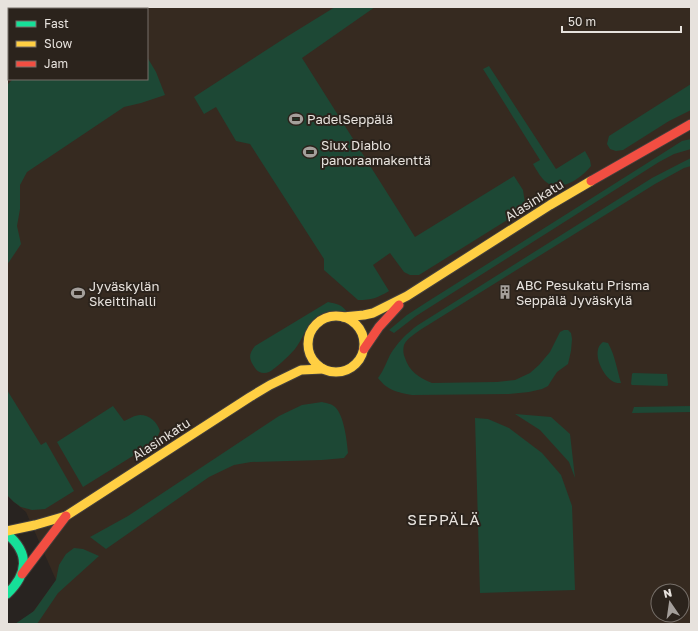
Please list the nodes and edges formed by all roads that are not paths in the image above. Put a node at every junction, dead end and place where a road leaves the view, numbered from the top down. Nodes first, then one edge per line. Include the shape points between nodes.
1 (691, 124) edge
2 (691, 130) edge
3 (677, 132) junction
4 (407, 296) junction
5 (343, 317) junction
6 (309, 337) junction
7 (364, 350) junction
8 (299, 353) dead end
9 (286, 369) dead end
10 (322, 369) junction
11 (270, 385) junction
12 (66, 516) junction
13 (7, 533) edge
14 (22, 574) junction
15 (7, 594) edge

1 - 3 street, Alasinkatu
2 - 3 street, Alasinkatu
3 - 4 street, Alasinkatu via 550,205
4 - 5 street, Alasinkatu via 373,313
4 - 7 street, Alasinkatu via 379,327
5 - 6 street via 332,316 322,320 313,327
5 - 7 street via 350,319 360,329
6 - 8 street
6 - 10 street via 310,356
7 - 10 street via 349,370 332,372
9 - 11 street, Alasinkatu
10 - 11 street, Alasinkatu via 301,370
11 - 12 street, Alasinkatu
12 - 13 street, Alasinkatu
12 - 14 street, Alasinkatu
13 - 14 street via 21,550
14 - 15 street, Alasinkatu

